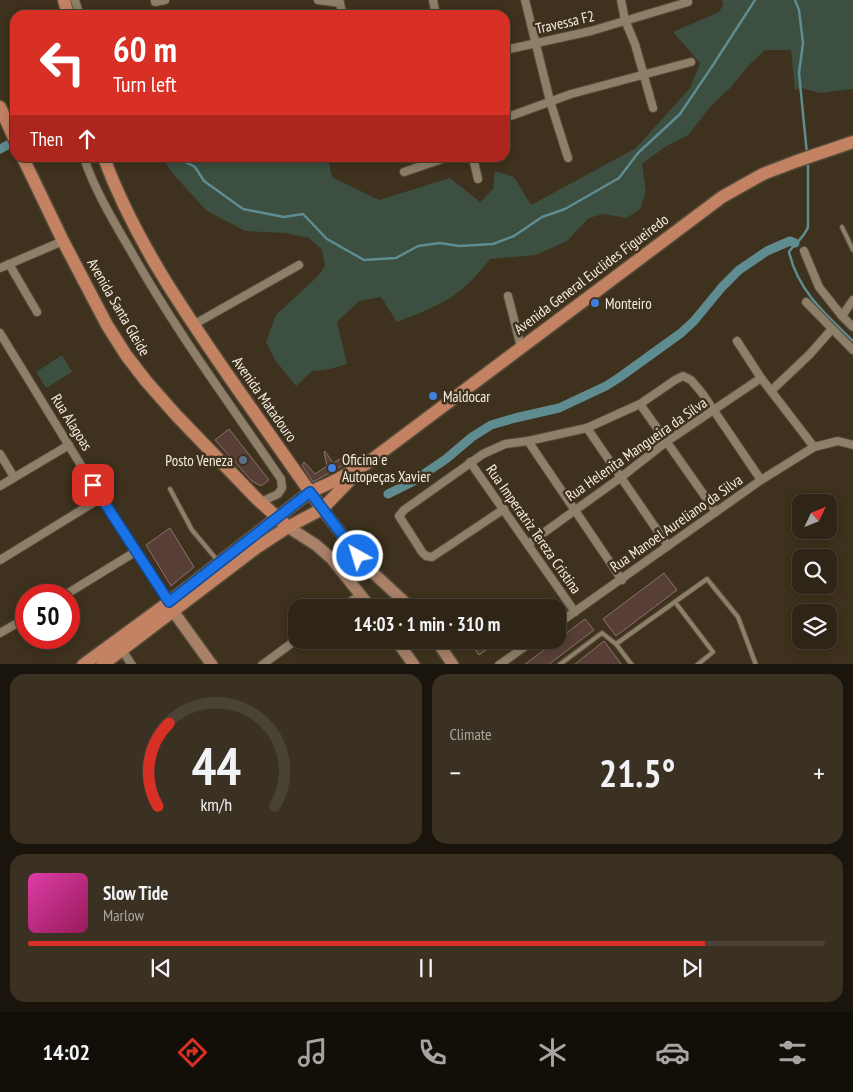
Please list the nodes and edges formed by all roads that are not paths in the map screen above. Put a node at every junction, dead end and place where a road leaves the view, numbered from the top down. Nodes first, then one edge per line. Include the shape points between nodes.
1 (64, 0) edge
2 (165, 0) edge
3 (318, 0) edge
4 (525, 0) edge
5 (621, 0) edge
6 (155, 1) edge
7 (340, 2) edge
8 (688, 2) dead end
9 (72, 10) edge
10 (625, 20) junction
11 (536, 43) junction
12 (510, 49) edge
13 (691, 62) dead end
14 (644, 76) junction
15 (550, 101) junction
16 (0, 107) edge
17 (653, 108) dead end
18 (510, 116) edge
19 (10, 127) edge
20 (853, 142) edge
21 (568, 158) dead end
22 (25, 162) edge
23 (85, 162) edge
24 (106, 162) edge
25 (433, 162) edge
26 (474, 162) edge
27 (404, 172) dead end
28 (478, 179) dead end
29 (842, 227) dead end
30 (63, 241) junction
31 (853, 250) edge
32 (804, 251) dead end
33 (9, 264) junction
34 (299, 264) dead end
35 (0, 268) edge
36 (508, 296) dead end
37 (853, 300) edge
38 (806, 302) dead end
39 (37, 312) dead end
40 (842, 316) junction
41 (193, 325) junction
42 (853, 327) edge
43 (832, 329) junction
44 (0, 333) edge
45 (737, 341) dead end
46 (521, 348) junction
47 (853, 350) edge
48 (761, 378) junction
49 (771, 391) junction
50 (640, 404) junction
51 (714, 410) junction
52 (587, 428) junction
53 (528, 441) junction
54 (666, 442) junction
55 (69, 445) junction
56 (853, 445) edge
57 (814, 447) junction
58 (0, 454) edge
59 (470, 462) junction
60 (366, 464) junction
61 (14, 477) junction
62 (620, 478) junction
63 (761, 480) junction
64 (0, 486) edge
65 (170, 489) dead end
66 (310, 492) junction
67 (101, 498) junction
68 (262, 502) junction
69 (322, 509) junction
70 (504, 509) junction
71 (573, 510) junction
72 (716, 512) junction
73 (278, 518) junction
74 (288, 527) junction
75 (528, 544) junction
76 (668, 546) junction
77 (135, 552) junction
78 (0, 560) edge
79 (219, 563) junction
80 (622, 580) junction
81 (80, 586) edge
82 (361, 594) junction
83 (354, 599) edge
84 (365, 599) edge
85 (402, 599) edge
86 (675, 602) junction
87 (171, 607) junction
88 (575, 612) junction
89 (566, 618) edge
90 (15, 624) edge
91 (0, 633) edge
92 (616, 644) junction
93 (288, 646) edge
94 (403, 649) edge
95 (442, 649) edge
96 (521, 649) edge
97 (122, 650) junction
98 (83, 664) edge
99 (102, 664) edge
100 (132, 664) edge
101 (212, 664) edge
102 (262, 664) edge
103 (414, 664) edge
104 (453, 664) edge
105 (499, 664) edge
106 (559, 664) edge
107 (632, 664) edge
108 (697, 664) edge
109 (756, 664) edge

1 - 9 main road
2 - 6 street
3 - 7 street
4 - 11 street
5 - 10 street
8 - 10 street, Travessa F2
10 - 11 street, Travessa F2
10 - 14 street via 636,44
11 - 12 street, Travessa F2
11 - 15 street
13 - 14 street
14 - 15 street
14 - 17 street
15 - 18 street
15 - 21 street
16 - 19 main road
20 - 46 main road, Avenida General Euclides Figueiredo via 763,174 722,197
22 - 30 main road, Avenida Santa Gleide
23 - 68 street via 160,302 281,479 282,488 278,494
24 - 41 main road, Avenida Matadouro via 131,222
25 - 27 street
26 - 28 street
29 - 31 lane
30 - 33 street
30 - 68 main road, Avenida Santa Gleide via 107,325 131,362 176,415
32 - 40 street via 819,287
33 - 35 street
33 - 39 street
34 - 41 street
36 - 46 street
37 - 40 street
38 - 43 street
40 - 42 street
41 - 66 main road, Avenida Matadouro
43 - 47 street
43 - 49 street
44 - 55 street, Rua Alagoas
45 - 48 street
46 - 60 main road, Avenida General Euclides Figueiredo
48 - 49 street
48 - 51 street, Rua Helenita Mangueira da Silva
49 - 57 street
50 - 51 street via 684,376 696,384
50 - 52 street
50 - 54 street
51 - 54 street, Rua Helenita Mangueira da Silva
51 - 63 street
52 - 53 street
52 - 62 street
53 - 59 street via 505,444
53 - 71 street
54 - 62 street, Rua Helenita Mangueira da Silva
54 - 72 street
55 - 61 street
55 - 67 street, Rua Alagoas
56 - 57 street, Rua Manoel Aureliano da Silva via 838,441
57 - 63 street, Rua Manoel Aureliano da Silva
58 - 61 street
59 - 70 street, Rua Imperatriz Tereza Cristina
59 - 70 street via 400,514 404,526 422,552 434,557
60 - 66 main road, Avenida General Euclides Figueiredo
60 - 69 main road, Avenida General Euclides Figueiredo
61 - 64 street
62 - 71 street, Rua Helenita Mangueira da Silva
62 - 76 street
63 - 72 street, Rua Manoel Aureliano da Silva
65 - 79 lane via 192,530
66 - 69 main road, Avenida Matadouro
66 - 73 main road, Avenida General Euclides Figueiredo
67 - 77 street, Rua Alagoas
67 - 78 street
68 - 73 main road, Avenida Santa Gleide
69 - 74 main road, Avenida General Euclides Figueiredo
69 - 85 main road via 369,568
70 - 75 street, Rua Imperatriz Tereza Cristina
71 - 75 street, Rua Helenita Mangueira da Silva
71 - 80 street
72 - 76 street, Rua Manoel Aureliano da Silva
73 - 74 main road, Avenida Santa Gleide
73 - 79 main road, Avenida General Euclides Figueiredo
74 - 82 main road via 323,550
74 - 87 main road, Avenida General Euclides Figueiredo
75 - 88 street, Rua Imperatriz Tereza Cristina
76 - 80 street, Rua Manoel Aureliano da Silva
77 - 81 street
77 - 87 street, Rua Alagoas
79 - 87 main road, Avenida General Euclides Figueiredo
80 - 88 street, Rua Manoel Aureliano da Silva
82 - 83 street
82 - 84 main road
86 - 92 lane
86 - 108 lane via 713,652
86 - 109 lane via 707,579 738,617
87 - 97 main road
87 - 98 main road
87 - 101 main road, Rua Alagoas
88 - 89 street, Rua Manoel Aureliano da Silva
90 - 91 street
92 - 106 lane via 602,633
92 - 107 lane
93 - 102 street
94 - 103 main road
95 - 104 main road
96 - 105 street
97 - 99 main road
97 - 100 street

